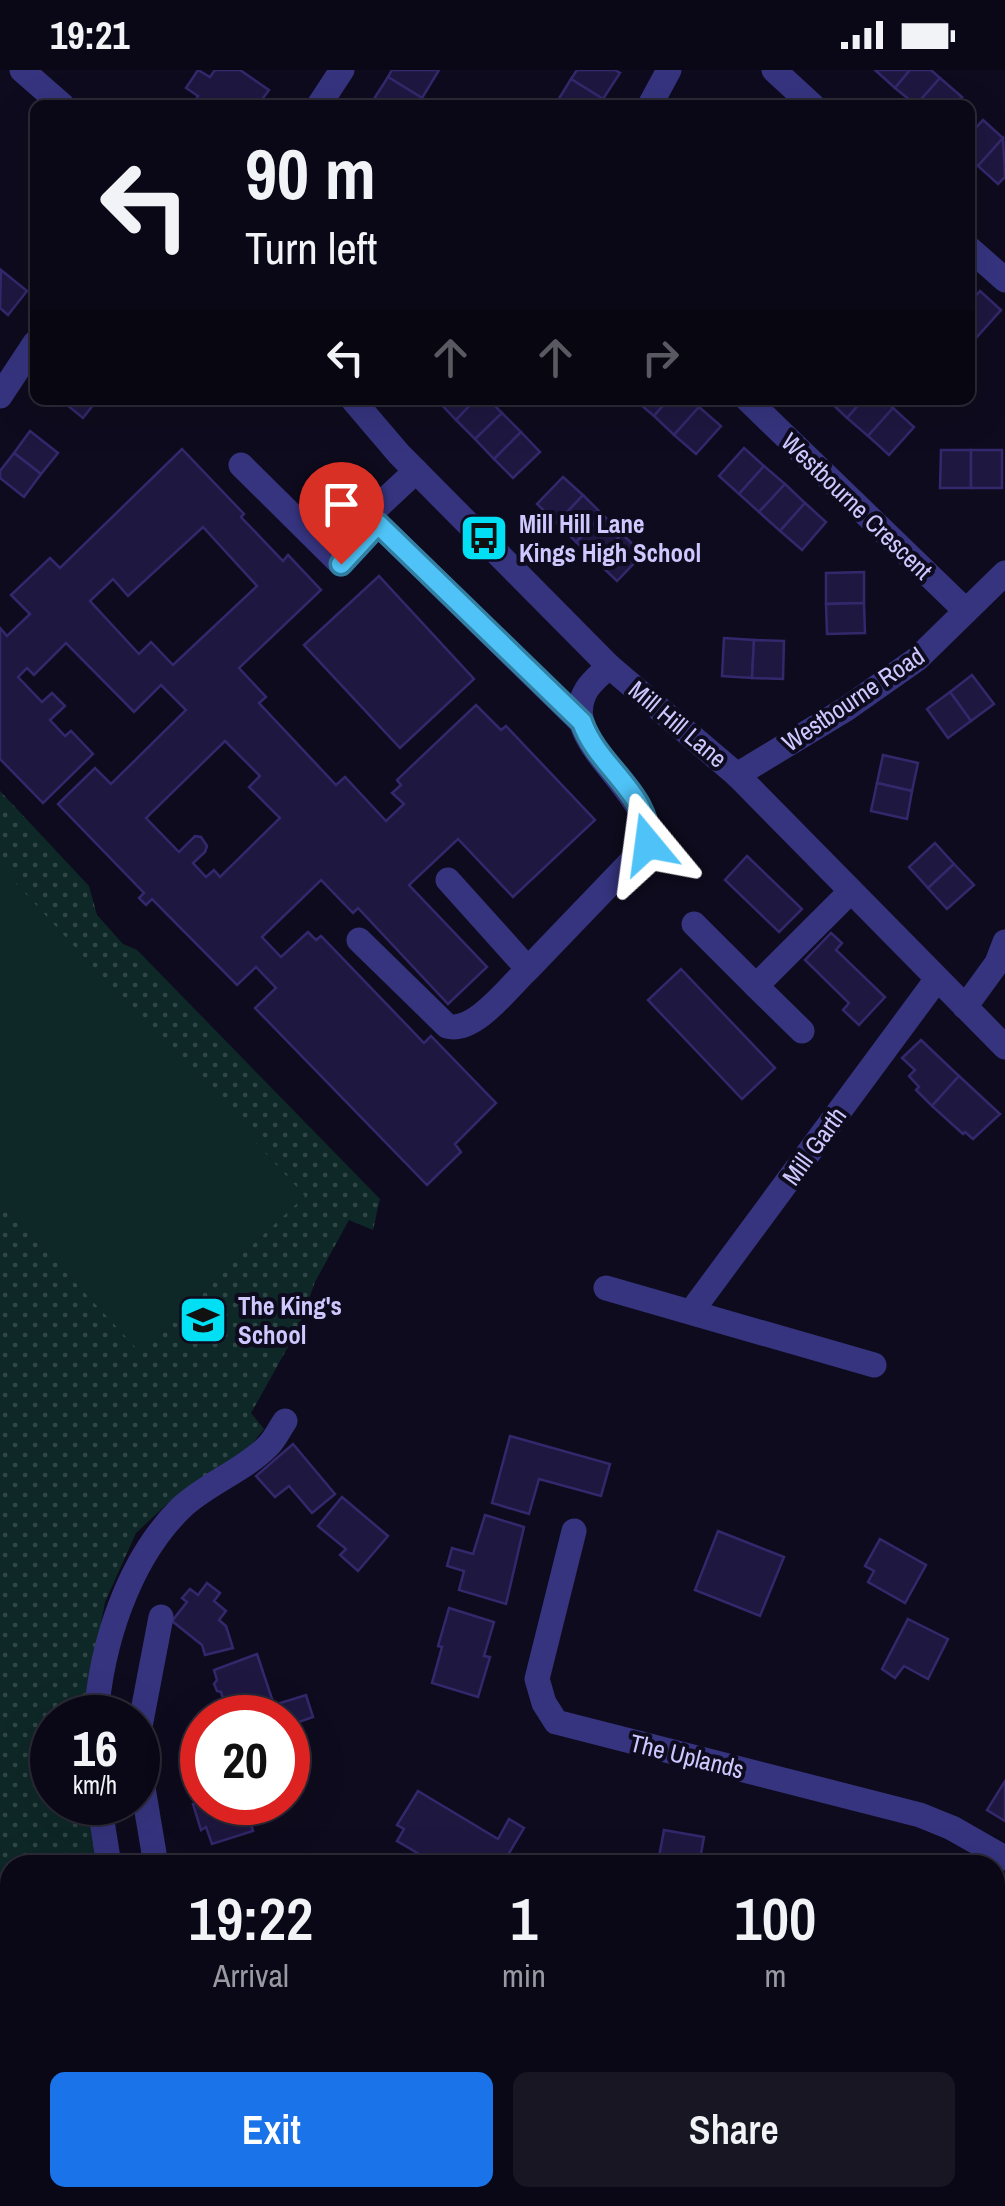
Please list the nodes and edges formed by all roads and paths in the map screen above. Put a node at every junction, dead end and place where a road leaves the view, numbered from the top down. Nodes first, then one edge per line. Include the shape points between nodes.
1 (22, 70) edge
2 (342, 70) edge
3 (669, 70) edge
4 (774, 70) edge
5 (56, 100) edge
6 (323, 100) edge
7 (653, 100) edge
8 (807, 100) edge
9 (975, 253) edge
10 (1005, 280) edge
11 (30, 351) edge
12 (0, 396) edge
13 (357, 405) edge
14 (753, 405) edge
15 (240, 465) dead end
16 (416, 471) junction
17 (378, 524) junction
18 (1005, 573) edge
19 (966, 611) junction
20 (609, 666) junction
21 (582, 722) junction
22 (737, 775) junction
23 (448, 880) dead end
24 (851, 891) junction
25 (694, 924) dead end
26 (359, 940) dead end
27 (1005, 942) edge
28 (528, 969) junction
29 (937, 979) junction
30 (756, 986) junction
31 (965, 1007) junction
32 (802, 1030) dead end
33 (1005, 1046) edge
34 (606, 1288) dead end
35 (691, 1312) junction
36 (874, 1365) dead end
37 (285, 1420) dead end
38 (574, 1531) dead end
39 (161, 1617) dead end
40 (98, 1695) edge
41 (146, 1695) edge
42 (103, 1825) edge
43 (149, 1825) edge
44 (107, 1855) edge
45 (154, 1855) edge
46 (1000, 1855) edge

1 - 5 street
2 - 6 street
3 - 7 street
4 - 8 street
9 - 10 street
11 - 12 street
13 - 16 street, Mill Hill Lane
14 - 19 street, Westbourne Crescent
15 - 17 street via 341,564
16 - 17 street via 370,514
16 - 20 street, Mill Hill Lane
17 - 21 street
18 - 19 street, Westbourne Road
19 - 22 street, Westbourne Road via 917,659
20 - 21 street via 586,690
20 - 22 street, Mill Hill Lane
21 - 28 street via 646,818 648,844
22 - 24 street, Mill Hill Lane
23 - 28 street
24 - 29 street, Mill Hill Lane
24 - 30 street
25 - 30 street
26 - 28 street via 447,1026 458,1029
27 - 31 street
29 - 31 street, Mill Hill Lane
29 - 35 street, Mill Garth
30 - 32 street
31 - 33 street, Mill Hill Lane
34 - 35 street
35 - 36 street
37 - 40 street via 268,1446 181,1508 156,1539 119,1609
38 - 46 street, The Uplands via 537,1679 556,1722 920,1815
39 - 41 street
42 - 44 street
43 - 45 street

